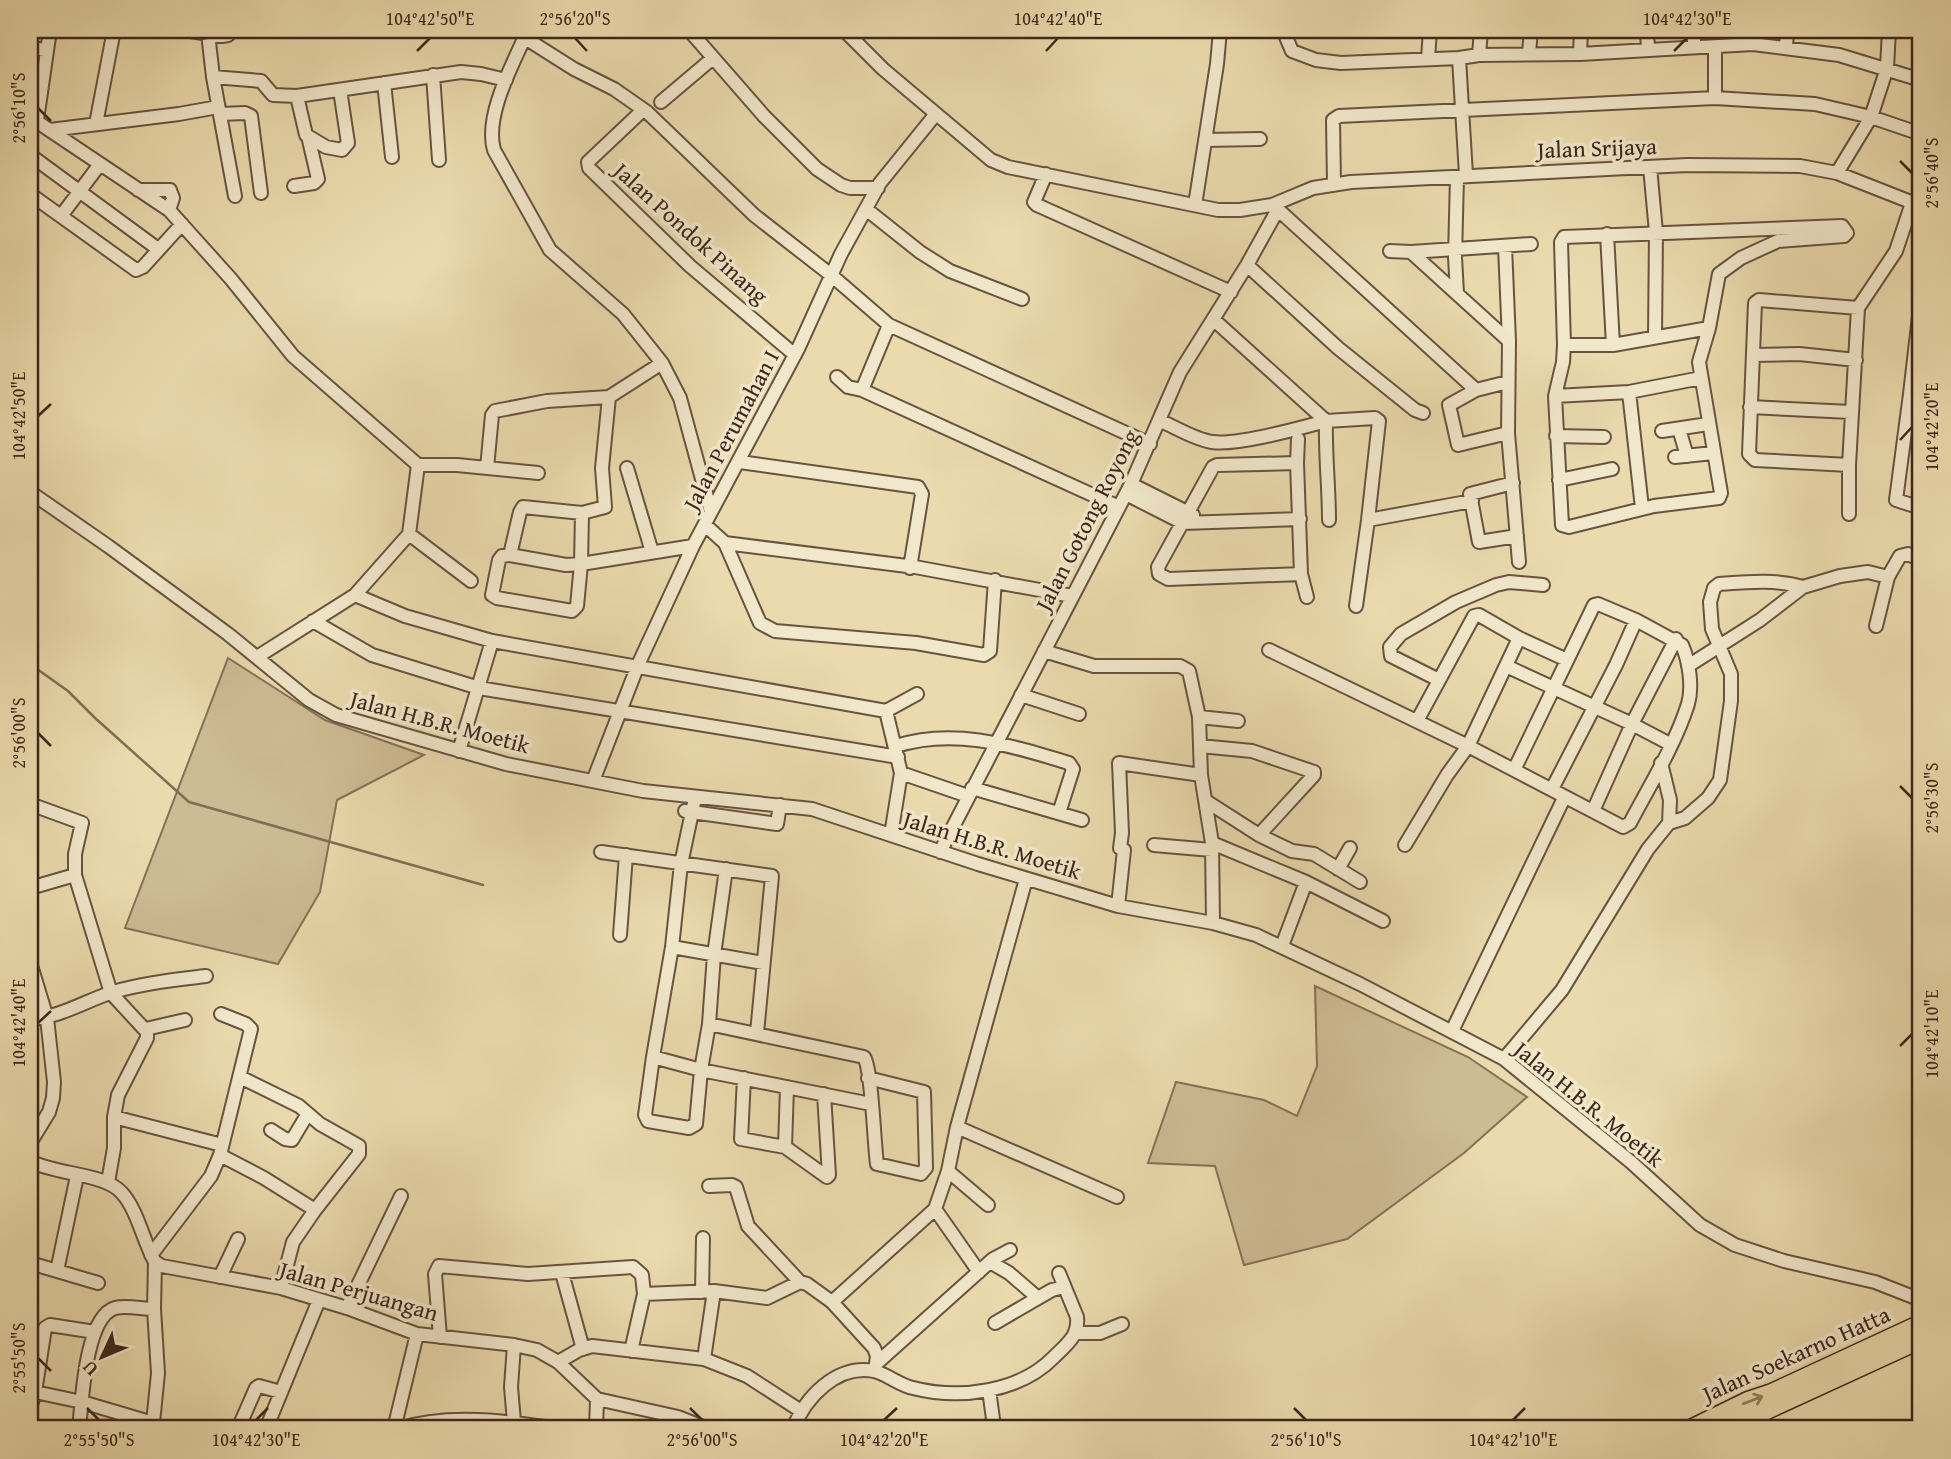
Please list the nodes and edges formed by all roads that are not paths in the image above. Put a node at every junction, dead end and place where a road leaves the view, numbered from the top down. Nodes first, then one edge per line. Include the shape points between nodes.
1 (50, 30) edge
2 (114, 30) edge
3 (184, 30) edge
4 (230, 30) edge
5 (689, 30) edge
6 (844, 30) edge
7 (1220, 30) edge
8 (1283, 30) edge
9 (1430, 30) edge
10 (1481, 30) edge
11 (1531, 30) edge
12 (1581, 30) edge
13 (1647, 30) edge
14 (1694, 30) edge
15 (1787, 30) edge
16 (1888, 30) edge
17 (208, 33) junction
18 (527, 34) edge
19 (1694, 47) junction
20 (1716, 47) junction
21 (1786, 47) junction
22 (30, 48) edge
23 (47, 50) junction
24 (1648, 50) junction
25 (1529, 53) junction
26 (1580, 54) junction
27 (1479, 55) junction
28 (713, 58) junction
29 (1459, 58) junction
30 (1428, 59) junction
31 (1887, 68) junction
32 (433, 75) junction
33 (36, 76) edge
34 (213, 78) junction
35 (506, 80) junction
36 (1921, 80) edge
37 (384, 83) junction
38 (340, 90) junction
39 (297, 96) junction
40 (1715, 98) junction
41 (661, 102) dead end
42 (219, 110) junction
43 (643, 110) junction
44 (1461, 111) junction
45 (935, 115) junction
46 (1871, 117) junction
47 (34, 118) edge
48 (96, 124) junction
49 (50, 130) junction
50 (1921, 134) edge
51 (308, 136) junction
52 (1260, 139) dead end
53 (1205, 140) junction
54 (30, 155) edge
55 (392, 157) dead end
56 (439, 160) dead end
57 (100, 164) junction
58 (1650, 167) junction
59 (1837, 173) junction
60 (1046, 174) junction
61 (1462, 176) junction
62 (1334, 185) junction
63 (294, 186) dead end
64 (878, 188) junction
65 (79, 192) junction
66 (261, 193) dead end
67 (30, 194) edge
68 (235, 196) dead end
69 (1917, 204) edge
70 (1195, 205) junction
71 (1275, 208) junction
72 (866, 209) junction
73 (61, 216) junction
74 (182, 224) junction
75 (1656, 232) junction
76 (1607, 234) junction
77 (1531, 244) dead end
78 (1504, 246) junction
79 (1456, 248) junction
80 (158, 249) junction
81 (1390, 251) dead end
82 (1411, 252) junction
83 (1247, 265) junction
84 (831, 275) junction
85 (1231, 292) junction
86 (1457, 293) junction
87 (1022, 299) dead end
88 (1921, 299) edge
89 (1858, 308) junction
90 (1213, 319) junction
91 (889, 325) junction
92 (1709, 328) junction
93 (1655, 337) junction
94 (1509, 341) junction
95 (1564, 345) junction
96 (1613, 345) junction
97 (795, 355) junction
98 (1753, 355) junction
99 (1856, 360) junction
100 (662, 363) junction
101 (837, 377) dead end
102 (1701, 378) junction
103 (1508, 382) junction
104 (862, 390) junction
105 (1476, 390) junction
106 (1629, 392) junction
107 (1915, 395) edge
108 (1555, 396) junction
109 (608, 397) junction
110 (1750, 407) junction
111 (1851, 412) junction
112 (1423, 413) dead end
113 (1161, 421) junction
114 (1326, 421) junction
115 (1708, 424) junction
116 (1679, 429) junction
117 (1662, 431) dead end
118 (1508, 433) junction
119 (1556, 436) junction
120 (1604, 437) dead end
121 (1297, 439) dead end
122 (1150, 444) junction
123 (1713, 453) junction
124 (740, 462) junction
125 (1297, 463) junction
126 (418, 465) junction
127 (1849, 465) junction
128 (487, 468) junction
129 (627, 468) dead end
130 (1612, 469) dead end
131 (538, 473) dead end
132 (1559, 480) junction
133 (1513, 483) junction
134 (1129, 489) junction
135 (30, 492) edge
136 (1472, 501) junction
137 (1119, 507) junction
138 (1642, 508) junction
139 (1921, 508) edge
140 (711, 512) junction
141 (582, 513) junction
142 (1849, 514) dead end
143 (1185, 518) junction
144 (1300, 519) junction
145 (1329, 520) dead end
146 (1368, 520) junction
147 (705, 525) junction
148 (409, 534) junction
149 (1517, 536) junction
150 (725, 543) junction
151 (693, 546) junction
152 (652, 552) junction
153 (510, 555) junction
154 (1921, 560) edge
155 (1519, 562) dead end
156 (581, 564) junction
157 (910, 568) junction
158 (1301, 574) junction
159 (1888, 577) junction
160 (995, 580) junction
161 (471, 581) dead end
162 (1543, 586) dead end
163 (1803, 587) junction
164 (355, 595) junction
165 (1073, 596) junction
166 (1307, 597) dead end
167 (1356, 606) dead end
168 (1636, 620) junction
169 (313, 621) junction
170 (1876, 626) dead end
171 (1519, 638) junction
172 (1676, 639) junction
173 (492, 641) junction
174 (1720, 644) junction
175 (1269, 650) dead end
176 (1044, 651) junction
177 (257, 657) junction
178 (1567, 660) junction
179 (638, 666) junction
180 (1506, 666) junction
181 (1688, 666) junction
182 (1439, 680) junction
183 (479, 688) junction
184 (1554, 688) junction
185 (917, 694) dead end
186 (1021, 695) junction
187 (1594, 706) junction
188 (621, 710) junction
189 (886, 711) junction
190 (1079, 714) dead end
191 (1199, 717) junction
192 (1238, 721) dead end
193 (1417, 721) junction
194 (1632, 724) junction
195 (996, 742) junction
196 (1670, 744) junction
197 (1200, 746) junction
198 (1468, 746) junction
199 (459, 751) junction
200 (897, 751) junction
201 (1661, 763) junction
202 (1514, 770) junction
203 (901, 773) junction
204 (1201, 775) junction
205 (593, 781) junction
206 (1552, 789) junction
207 (970, 792) junction
208 (691, 798) junction
209 (1564, 798) junction
210 (1206, 801) junction
211 (30, 804) edge
212 (780, 805) junction
213 (1593, 811) junction
214 (1059, 813) junction
215 (689, 816) junction
216 (1082, 820) dead end
217 (1669, 823) junction
218 (891, 835) junction
219 (1259, 835) junction
220 (1154, 845) dead end
221 (1405, 845) dead end
222 (1212, 847) junction
223 (1350, 848) dead end
224 (601, 852) dead end
225 (940, 852) junction
226 (626, 855) junction
227 (681, 864) junction
228 (726, 869) junction
229 (1338, 869) junction
230 (75, 875) junction
231 (1026, 878) junction
232 (1306, 882) junction
233 (1360, 882) dead end
234 (30, 888) edge
235 (1118, 906) junction
236 (1383, 921) dead end
237 (1213, 923) junction
238 (620, 935) dead end
239 (1282, 946) junction
240 (672, 947) junction
241 (714, 955) junction
242 (30, 962) edge
243 (763, 963) junction
244 (206, 976) dead end
245 (111, 993) junction
246 (221, 1014) dead end
247 (47, 1018) junction
248 (30, 1019) edge
249 (185, 1020) dead end
250 (709, 1024) junction
251 (146, 1029) junction
252 (1452, 1031) junction
253 (757, 1033) junction
254 (653, 1057) junction
255 (1504, 1059) junction
256 (701, 1070) junction
257 (240, 1077) junction
258 (744, 1078) junction
259 (868, 1078) junction
260 (787, 1087) junction
261 (824, 1094) junction
262 (871, 1104) junction
263 (307, 1115) junction
264 (114, 1117) junction
265 (957, 1127) junction
266 (271, 1130) dead end
267 (30, 1143) edge
268 (785, 1147) junction
269 (221, 1150) junction
270 (30, 1161) edge
271 (948, 1171) junction
272 (77, 1176) junction
273 (108, 1182) junction
274 (709, 1186) dead end
275 (401, 1196) dead end
276 (1117, 1197) dead end
277 (988, 1205) dead end
278 (935, 1209) junction
279 (315, 1210) junction
280 (703, 1238) dead end
281 (238, 1239) dead end
282 (1010, 1250) dead end
283 (153, 1259) junction
284 (990, 1262) junction
285 (30, 1263) edge
286 (57, 1271) junction
287 (979, 1272) junction
288 (562, 1273) junction
289 (1059, 1273) dead end
290 (220, 1277) junction
291 (800, 1282) junction
292 (98, 1283) dead end
293 (1064, 1287) junction
294 (281, 1288) junction
295 (708, 1291) junction
296 (644, 1294) junction
297 (1038, 1298) junction
298 (318, 1300) junction
299 (1921, 1300) edge
300 (832, 1302) junction
301 (347, 1308) junction
302 (153, 1309) junction
303 (995, 1323) dead end
304 (1122, 1324) dead end
305 (1921, 1324) edge
306 (94, 1332) junction
307 (1076, 1333) junction
308 (417, 1334) junction
309 (440, 1337) junction
310 (1921, 1339) edge
311 (513, 1345) junction
312 (583, 1349) junction
313 (631, 1351) junction
314 (704, 1359) junction
315 (558, 1362) junction
316 (876, 1367) junction
317 (989, 1390) junction
318 (35, 1392) junction
319 (281, 1392) junction
320 (597, 1399) junction
321 (82, 1402) junction
322 (30, 1408) edge
323 (801, 1411) junction
324 (514, 1422) junction
325 (154, 1426) edge
326 (79, 1429) edge
327 (238, 1429) edge
328 (268, 1429) edge
329 (396, 1429) edge
330 (559, 1429) edge
331 (596, 1429) edge
332 (705, 1429) edge
333 (793, 1429) edge
334 (989, 1429) edge
335 (1691, 1429) edge
336 (1726, 1429) edge

1 - 23 street
2 - 48 street
3 - 17 street
4 - 17 street via 225,36
5 - 28 street
6 - 45 street, Jalan Srijaya
7 - 53 street
8 - 30 street via 1292,51 1316,60
9 - 30 street
10 - 27 street
11 - 25 street
12 - 26 street
13 - 24 street
14 - 19 street
15 - 21 street
16 - 31 street
17 - 34 street
18 - 35 street
18 - 43 street via 574,69
19 - 20 street
19 - 24 street
20 - 21 street
20 - 40 street
21 - 31 street
22 - 23 street
23 - 33 street
24 - 26 street
25 - 26 street
25 - 27 street
27 - 29 street
28 - 41 street
28 - 64 street via 764,116 832,181 849,188
29 - 30 street
29 - 44 street
31 - 36 street
31 - 46 street
32 - 35 street via 470,72
32 - 37 street
32 - 56 street
33 - 47 street
34 - 39 street via 261,81 274,94
34 - 42 street
35 - 100 street via 490,137 542,239 622,314
37 - 38 street
37 - 55 street
38 - 39 street
38 - 51 street via 346,148 330,148
39 - 51 street
40 - 44 street
40 - 46 street via 1815,104
42 - 48 street
42 - 66 street via 251,116
42 - 68 street
43 - 84 street via 754,215
43 - 97 street, Jalan Pondok Pinang via 588,162 589,168 690,266
44 - 61 street
44 - 62 street via 1336,117
45 - 60 street, Jalan Srijaya via 991,160
45 - 64 street, Jalan Perumahan I
46 - 50 street
46 - 59 street
47 - 49 street
48 - 49 street
49 - 57 street
51 - 63 street via 318,179
52 - 53 street
53 - 70 street
54 - 65 street
57 - 65 street
57 - 74 street via 169,210
58 - 59 street, Jalan Srijaya via 1800,166
58 - 61 street, Jalan Srijaya
58 - 75 street
59 - 69 street, Jalan Srijaya
60 - 70 street, Jalan Srijaya
60 - 85 street via 1034,202 1037,205
61 - 62 street, Jalan Srijaya
61 - 79 street
62 - 71 street, Jalan Srijaya via 1312,188
64 - 72 street, Jalan Perumahan I
65 - 73 street
65 - 80 street
67 - 73 street
69 - 89 street via 1896,251
70 - 71 street, Jalan Srijaya via 1218,210
71 - 83 street, Jalan Gotong Royong
71 - 105 street
72 - 84 street, Jalan Perumahan I
72 - 87 street via 950,271
73 - 80 street via 136,270
74 - 80 street
74 - 126 street via 293,356
75 - 76 street
75 - 92 street via 1777,234 1719,274
75 - 93 street
76 - 95 street via 1566,237 1561,242
76 - 96 street
77 - 78 street
78 - 79 street
78 - 94 street
79 - 82 street
79 - 86 street
81 - 82 street
82 - 86 street
83 - 85 street, Jalan Gotong Royong
83 - 112 street via 1338,348
84 - 91 street
84 - 97 street, Jalan Perumahan I
85 - 90 street, Jalan Gotong Royong
86 - 94 street
88 - 107 street
89 - 98 street via 1756,301
89 - 99 street
90 - 113 street, Jalan Gotong Royong via 1180,372
90 - 114 street
91 - 104 street
91 - 122 street
92 - 93 street
92 - 102 street via 1700,356
93 - 96 street
94 - 103 street
95 - 96 street
95 - 108 street
97 - 124 street, Jalan Perumahan I
98 - 99 street
98 - 110 street
99 - 111 street
100 - 109 street
100 - 140 street via 680,398
101 - 104 street via 848,387
102 - 106 street
102 - 115 street
103 - 105 street
103 - 118 street
104 - 137 street
105 - 118 street via 1449,405 1458,445
106 - 108 street
106 - 138 street
107 - 139 street via 1896,500
108 - 119 street
109 - 128 street via 547,401 495,411
109 - 141 street via 602,468 606,504
110 - 111 street
110 - 127 street via 1752,458
111 - 127 street
113 - 114 street via 1200,439 1223,442
113 - 122 street, Jalan Gotong Royong
114 - 145 street
114 - 146 street via 1375,418 1380,423
115 - 116 street
115 - 123 street
116 - 117 street
116 - 123 street via 1681,456
118 - 133 street
119 - 120 street
119 - 132 street
121 - 125 street
122 - 134 street, Jalan Gotong Royong
123 - 138 street via 1719,498
124 - 140 street, Jalan Perumahan I
124 - 157 street via 918,487 922,494
125 - 143 street via 1215,465
125 - 144 street
126 - 128 street
126 - 148 street
127 - 142 street
128 - 131 street
129 - 152 street
130 - 132 street
132 - 138 street via 1561,523 1565,526
133 - 136 street via 1470,494
133 - 149 street
134 - 137 street, Jalan Gotong Royong
134 - 143 street
135 - 177 street, Jalan H.B.R. Moetik
136 - 146 street
136 - 149 street via 1479,542
137 - 165 street, Jalan Gotong Royong
140 - 147 street, Jalan Perumahan I
141 - 153 street via 523,508
141 - 156 street
143 - 144 street via 1209,524
143 - 158 street via 1157,567 1163,577
144 - 158 street
146 - 167 street
147 - 150 street
147 - 151 street, Jalan Perumahan I
148 - 161 street
148 - 164 street
149 - 155 street
150 - 157 street
150 - 160 street via 757,619 775,631 916,643 984,655 990,651
151 - 152 street
151 - 179 street, Jalan Perumahan I
152 - 156 street
153 - 156 street
153 - 156 street via 499,560 494,597 570,611 577,607
154 - 159 street via 1900,556
157 - 160 street
158 - 166 street
159 - 163 street via 1868,572
159 - 170 street
160 - 165 street
162 - 182 street via 1496,585 1401,634 1390,647 1391,656
163 - 174 street
163 - 174 street via 1761,582 1716,585 1709,617
164 - 169 street
164 - 173 street via 388,610
165 - 176 street, Jalan Gotong Royong
168 - 172 street
168 - 178 street via 1595,605
168 - 187 street
169 - 177 street
169 - 183 street via 372,655
171 - 178 street
171 - 180 street
171 - 182 street via 1474,616
172 - 181 street via 1684,648
172 - 194 street
173 - 179 street
173 - 183 street
174 - 181 street
174 - 217 street via 1732,683 1722,773 1708,798 1685,818
175 - 193 street
176 - 186 street, Jalan Gotong Royong
176 - 191 street via 1094,666 1186,667
177 - 199 street, Jalan H.B.R. Moetik via 336,715
178 - 184 street
179 - 188 street, Jalan Perumahan I
179 - 189 street
180 - 184 street
180 - 198 street
181 - 196 street via 1688,703
182 - 193 street
183 - 188 street
183 - 199 street
184 - 187 street
184 - 202 street
185 - 189 street
186 - 190 street
186 - 195 street, Jalan Gotong Royong
187 - 194 street
187 - 206 street
188 - 200 street
188 - 205 street, Jalan Perumahan I
189 - 200 street
191 - 192 street
191 - 197 street
193 - 198 street
194 - 196 street
194 - 213 street
195 - 200 street via 950,738
195 - 207 street, Jalan Gotong Royong
195 - 214 street via 1073,766
196 - 201 street
197 - 204 street
197 - 219 street via 1252,751 1314,772
198 - 202 street
198 - 221 street
199 - 205 street, Jalan H.B.R. Moetik
200 - 203 street
201 - 213 street via 1628,826
201 - 217 street via 1670,800
202 - 206 street
203 - 207 street
203 - 218 street
204 - 210 street
204 - 235 street via 1119,762 1120,848 1124,850
205 - 208 street, Jalan H.B.R. Moetik
206 - 209 street
207 - 214 street
207 - 225 street, Jalan Gotong Royong
208 - 212 street, Jalan H.B.R. Moetik
208 - 215 street
209 - 213 street
209 - 252 street
210 - 219 street
210 - 222 street
211 - 230 street via 82,823
212 - 215 street via 777,824
212 - 218 street, Jalan H.B.R. Moetik via 825,813
214 - 216 street
215 - 227 street
217 - 255 street via 1632,872 1562,990
218 - 225 street, Jalan H.B.R. Moetik
219 - 229 street
220 - 222 street
222 - 232 street
222 - 237 street
223 - 229 street
224 - 226 street
225 - 231 street, Jalan H.B.R. Moetik
226 - 227 street
226 - 238 street
227 - 228 street
227 - 240 street
228 - 241 street
228 - 243 street via 773,877
229 - 233 street
230 - 234 street
230 - 245 street
231 - 235 street, Jalan H.B.R. Moetik
231 - 265 street
232 - 236 street
232 - 239 street
235 - 237 street, Jalan H.B.R. Moetik
237 - 239 street, Jalan H.B.R. Moetik
239 - 252 street, Jalan H.B.R. Moetik
240 - 241 street
240 - 254 street
241 - 243 street
241 - 250 street
242 - 247 street
243 - 253 street
244 - 245 street via 141,984
245 - 247 street
245 - 251 street
246 - 257 street via 251,1029
247 - 248 street
247 - 267 street via 53,1098
249 - 251 street
250 - 253 street
250 - 256 street
251 - 264 street via 147,1038 122,1085
252 - 255 street, Jalan H.B.R. Moetik
253 - 259 street via 863,1056
254 - 256 street
254 - 256 street via 648,1121 694,1126
255 - 299 street, Jalan H.B.R. Moetik via 1700,1225 1735,1245 1875,1282
256 - 258 street
257 - 263 street via 294,1103
257 - 269 street
258 - 260 street
258 - 268 street via 740,1137
259 - 262 street
259 - 262 street via 924,1092 926,1168 921,1174 877,1164
260 - 261 street
260 - 268 street
261 - 262 street
261 - 268 street via 828,1176
263 - 266 street via 292,1140
263 - 279 street via 360,1149
264 - 269 street
264 - 273 street
265 - 271 street
265 - 276 street
269 - 279 street
269 - 283 street via 205,1185
270 - 272 street
271 - 277 street
271 - 278 street
272 - 273 street
272 - 286 street
273 - 283 street via 125,1197
274 - 291 street via 736,1186 748,1226
275 - 301 street
278 - 287 street
278 - 300 street
279 - 294 street via 293,1242
280 - 295 street
281 - 290 street
282 - 284 street
283 - 290 street, Jalan Perjuangan via 171,1269
283 - 302 street
284 - 287 street
284 - 297 street
285 - 286 street
286 - 292 street
287 - 316 street
288 - 296 street via 633,1267 642,1275
288 - 309 street via 439,1266 435,1274
288 - 312 street
289 - 293 street
290 - 294 street, Jalan Perjuangan
291 - 295 street via 767,1298
291 - 300 street
293 - 297 street
293 - 307 street via 1077,1317
294 - 298 street, Jalan Perjuangan
295 - 296 street
295 - 314 street
296 - 313 street
297 - 303 street
298 - 301 street, Jalan Perjuangan
298 - 319 street
300 - 316 street via 874,1348
301 - 308 street, Jalan Perjuangan
302 - 306 street via 115,1308
302 - 325 street via 158,1373
304 - 307 street via 1100,1333
335 -> 305 highway, Jalan Soekarno Hatta
306 - 318 street via 46,1326
306 - 321 street
307 - 317 street via 1038,1372
308 - 309 street, Jalan Perjuangan
308 - 329 street
309 - 311 street, Jalan Perjuangan
310 - 336 highway, Jalan Soekarno Hatta
311 - 315 street, Jalan Perjuangan
311 - 324 street
312 - 313 street via 602,1346
312 - 315 street
313 - 314 street
314 - 323 street via 747,1376
315 - 320 street, Jalan Perjuangan
316 - 317 street via 915,1389
316 - 323 street via 833,1379
317 - 334 street via 993,1413
318 - 321 street
318 - 322 street
319 - 327 street via 256,1388
319 - 328 street
320 - 331 street
320 - 332 street via 678,1417
321 - 325 street
321 - 326 street
323 - 333 street
324 - 329 street via 446,1422
324 - 330 street

